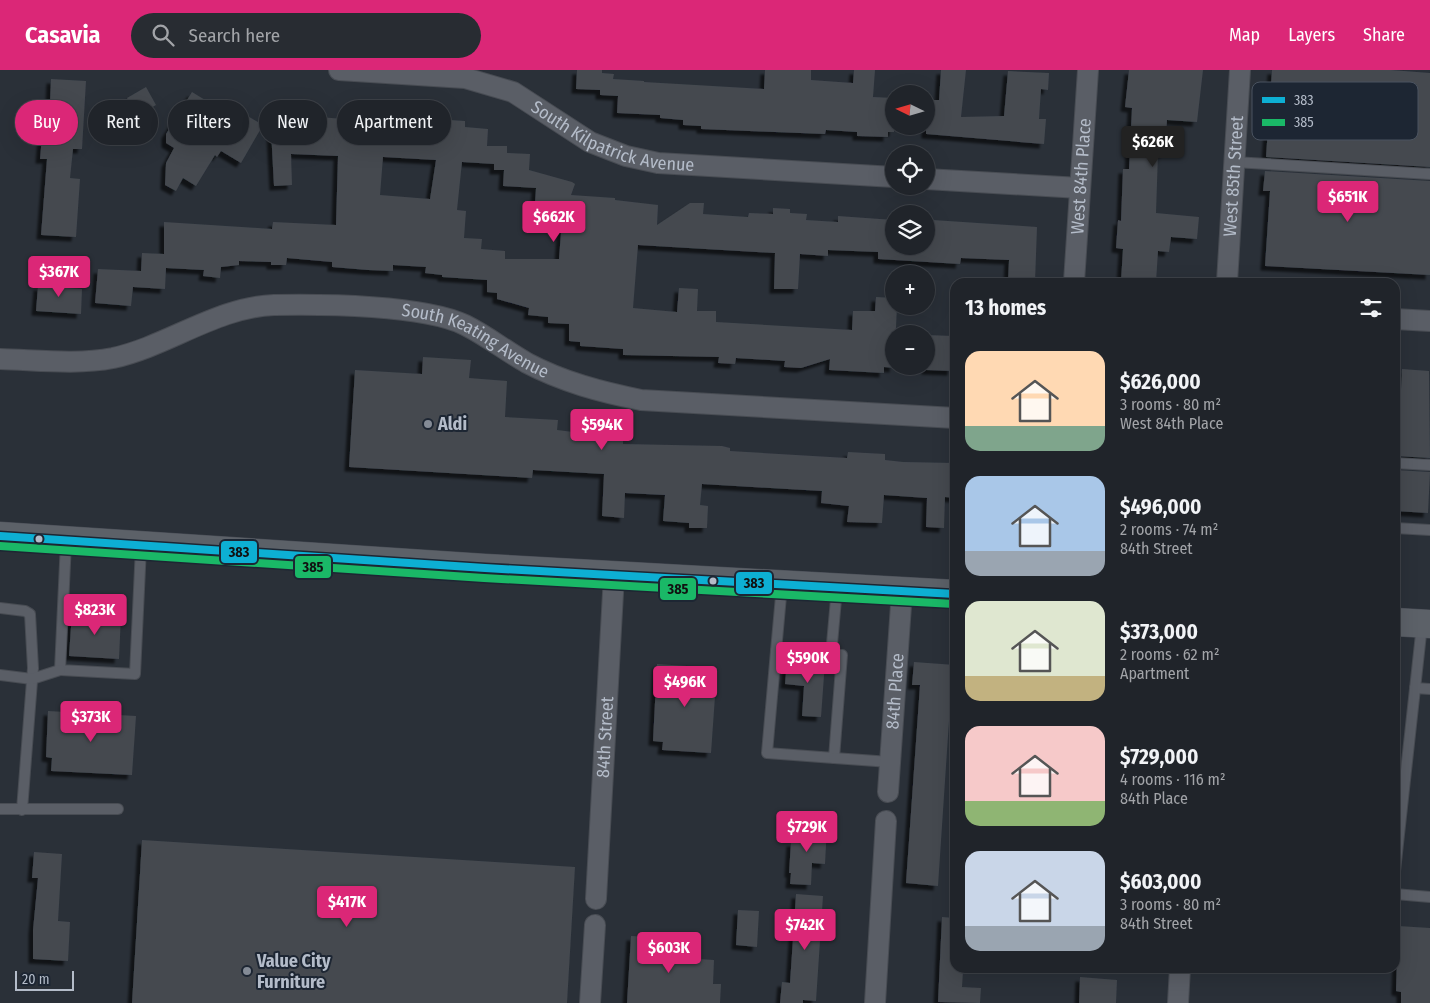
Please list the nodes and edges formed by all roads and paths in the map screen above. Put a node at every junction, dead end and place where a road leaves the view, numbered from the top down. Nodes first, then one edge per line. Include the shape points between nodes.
1 (339, 70) edge
2 (1088, 70) edge
3 (1240, 70) edge
4 (1234, 162) junction
5 (1430, 174) edge
6 (885, 176) edge
7 (935, 180) edge
8 (1080, 188) junction
9 (1074, 278) edge
10 (1227, 278) edge
11 (1400, 319) edge
12 (1430, 321) edge
13 (0, 359) edge
14 (950, 418) edge
15 (1400, 463) edge
16 (1430, 465) edge
17 (1400, 528) edge
18 (1430, 530) edge
19 (0, 536) edge
20 (66, 541) junction
21 (141, 546) junction
22 (614, 575) junction
23 (782, 585) junction
24 (837, 588) junction
25 (902, 591) junction
26 (950, 594) edge
27 (0, 608) edge
28 (1400, 622) edge
29 (1426, 624) edge
30 (776, 651) junction
31 (831, 655) junction
32 (60, 670) junction
33 (0, 675) edge
34 (32, 679) junction
35 (1415, 688) junction
36 (1430, 689) edge
37 (834, 758) junction
38 (890, 762) junction
39 (888, 792) dead end
40 (118, 809) dead end
41 (0, 810) edge
42 (22, 810) junction
43 (886, 821) dead end
44 (1400, 825) edge
45 (1400, 894) edge
46 (1430, 897) edge
47 (596, 899) dead end
48 (595, 925) dead end
49 (1180, 973) edge
50 (590, 1003) edge
51 (875, 1003) edge
52 (1178, 1003) edge

1 - 6 street, South Kilpatrick Avenue via 465,78 513,92 590,142 642,160
2 - 8 street, West 84th Place
3 - 4 street, West 85th Street
4 - 5 lane
4 - 10 street, West 85th Street
7 - 8 street
8 - 9 street, West 84th Place
11 - 12 street
13 - 14 street, South Keating Avenue via 73,361 112,358 146,348 238,310 273,305 390,309 464,324 526,362 560,378 600,392 641,400
15 - 16 lane
17 - 18 lane
19 - 20 main road
20 - 21 main road
20 - 32 lane
21 - 22 main road
21 - 32 lane via 135,674
22 - 23 main road
22 - 47 street, 84th Street
23 - 24 main road
23 - 30 lane
24 - 25 main road
24 - 31 lane
25 - 26 main road
25 - 38 street, 84th Place
27 - 34 lane via 30,614
28 - 29 main road
29 - 35 lane
30 - 31 lane
30 - 37 lane via 767,753
31 - 37 lane via 842,655
32 - 34 lane
33 - 34 lane
34 - 42 lane
35 - 36 lane
35 - 44 lane
37 - 38 lane
38 - 39 street, 84th Place
40 - 42 lane
41 - 42 lane
43 - 51 street
45 - 46 lane
48 - 50 street
49 - 52 street

